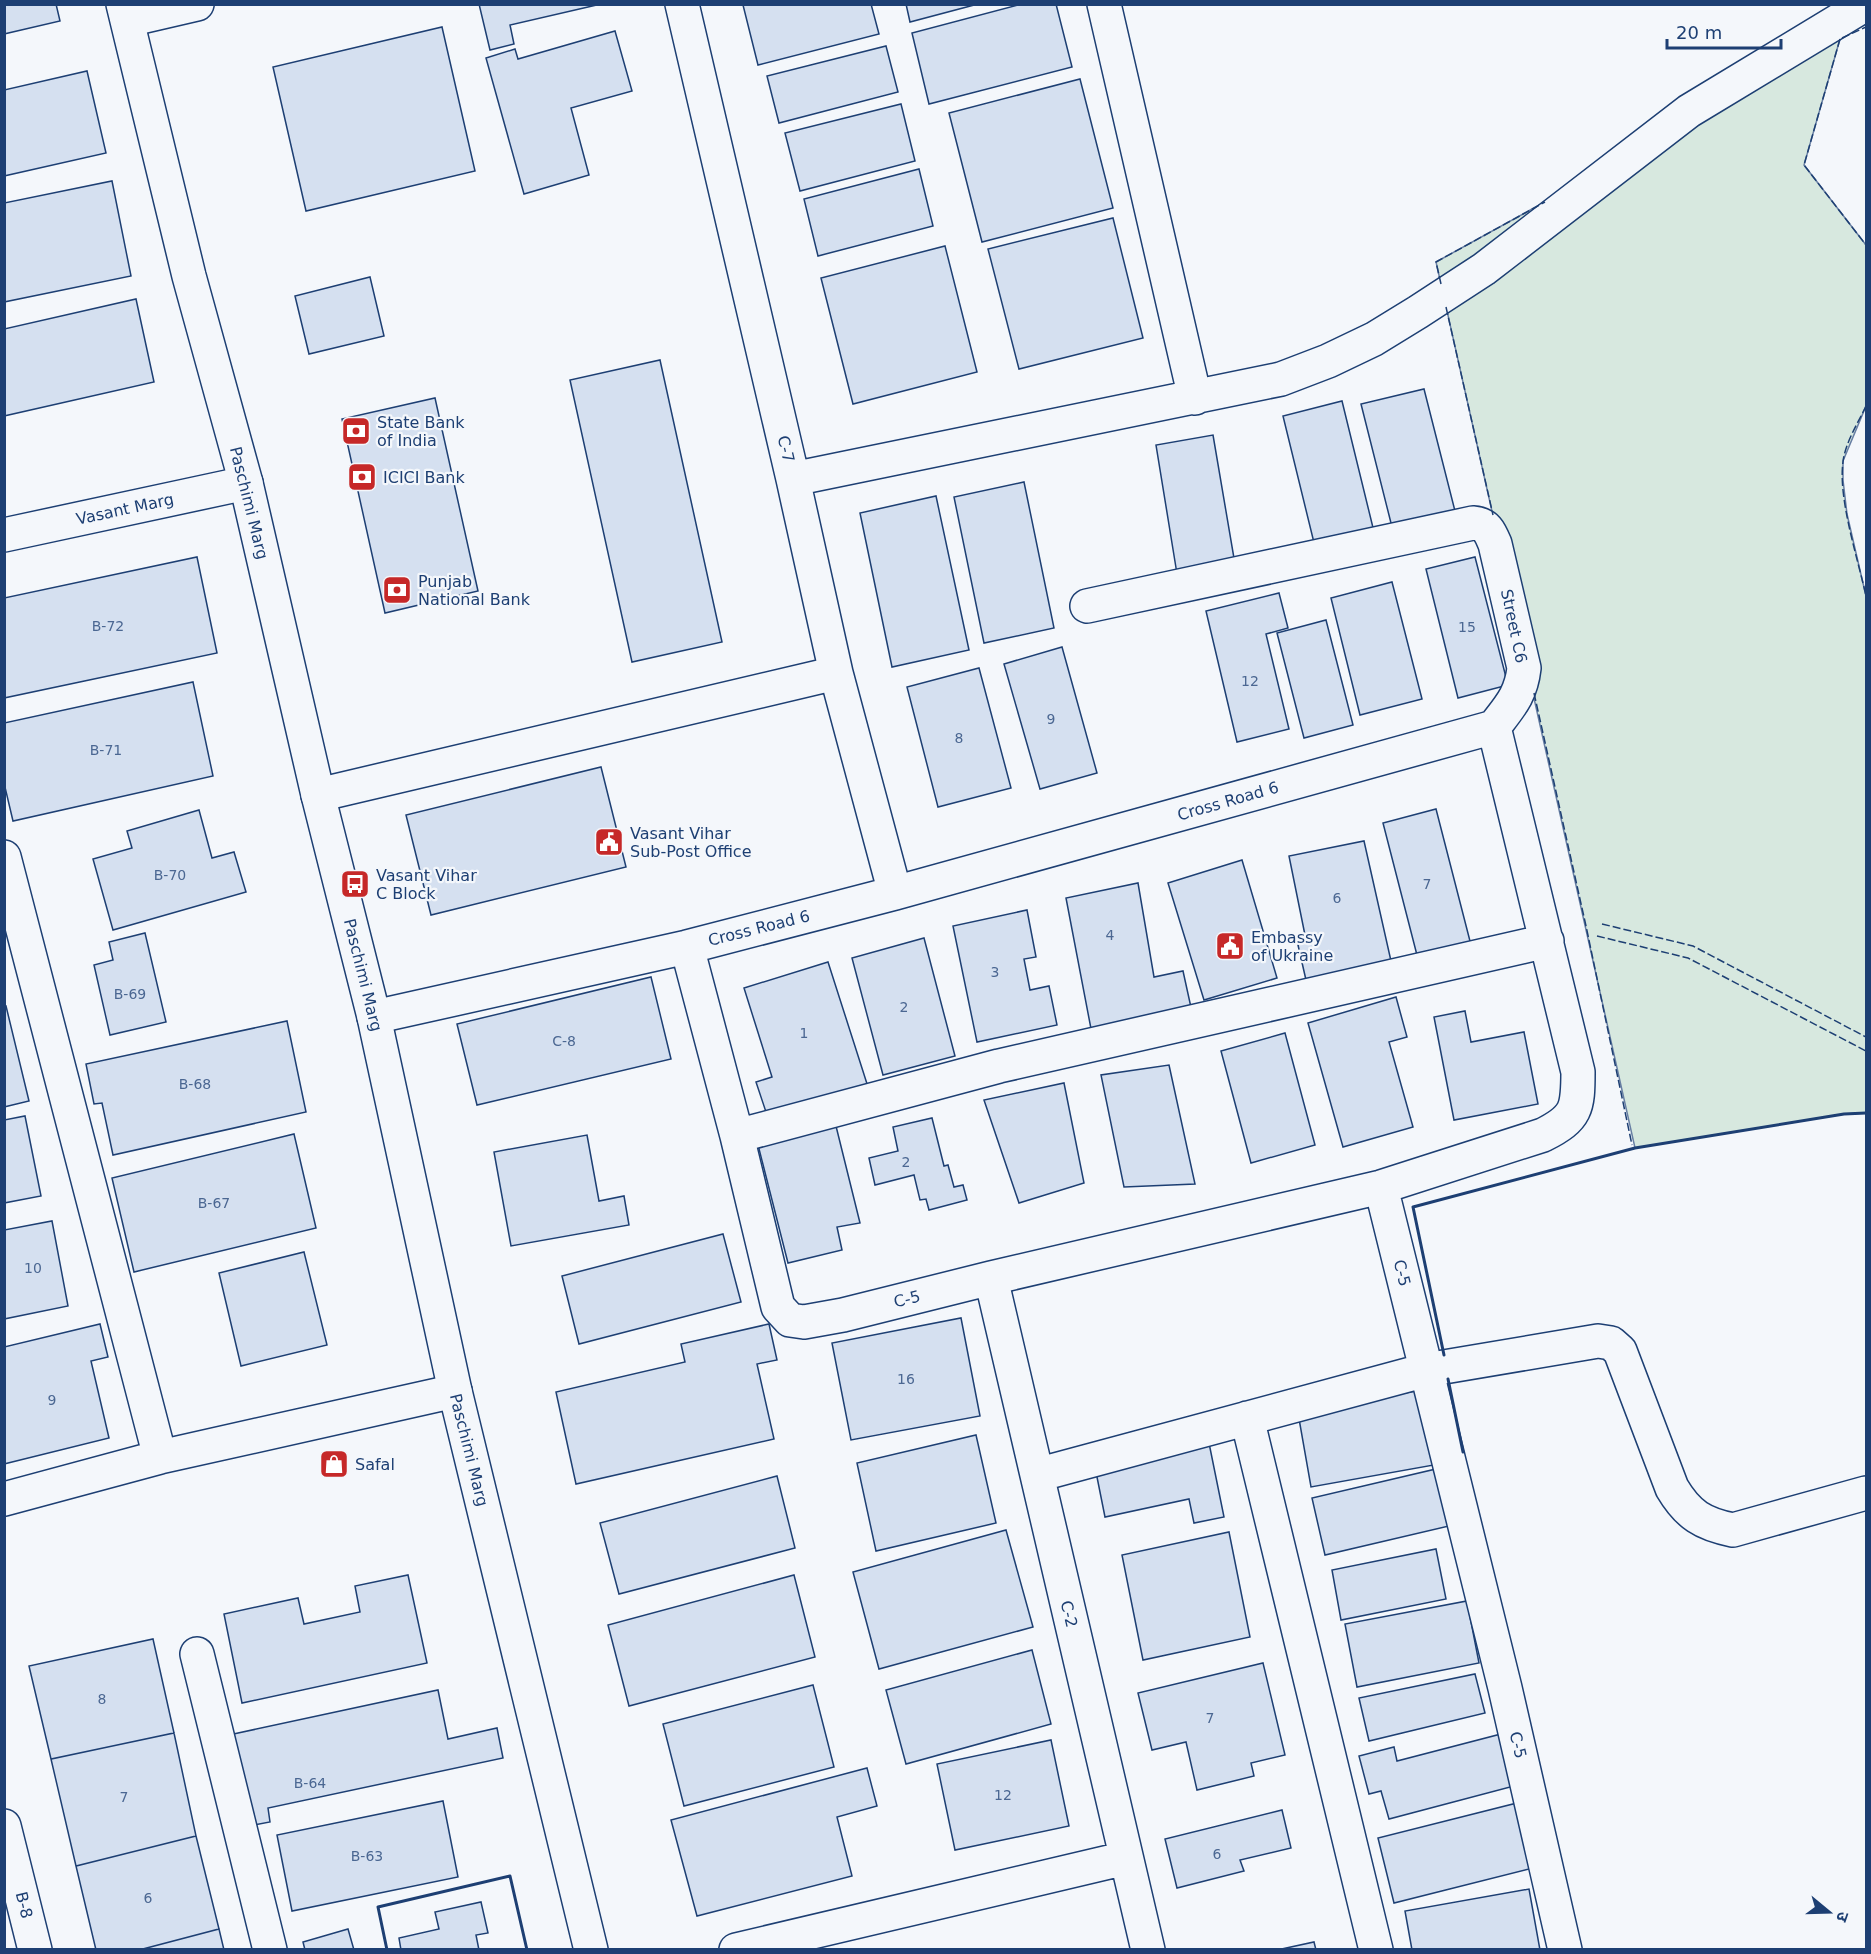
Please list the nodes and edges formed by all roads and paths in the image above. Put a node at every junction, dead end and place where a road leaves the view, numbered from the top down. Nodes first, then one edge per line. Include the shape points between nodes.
1 (197, 4) edge
2 (682, 4) edge
3 (1104, 4) edge
4 (1866, 4) edge
5 (125, 12) edge
6 (1195, 398) junction
7 (793, 478) junction
8 (246, 483) junction
9 (4, 535) edge
10 (1087, 606) dead end
11 (836, 673) junction
12 (1494, 727) junction
13 (318, 795) junction
14 (7, 875) edge
15 (895, 893) junction
16 (1547, 941) junction
17 (687, 947) junction
18 (374, 1017) junction
19 (737, 1136) junction
20 (1381, 1187) junction
21 (991, 1278) junction
22 (1426, 1370) junction
23 (455, 1391) junction
24 (1247, 1418) junction
25 (160, 1457) junction
26 (1037, 1475) junction
27 (1866, 1493) edge
28 (4, 1499) edge
29 (197, 1654) dead end
30 (4, 1826) edge
31 (1126, 1858) junction
32 (35, 1950) edge
33 (270, 1950) edge
34 (591, 1950) edge
35 (736, 1950) edge
36 (1148, 1950) edge
37 (1376, 1950) edge
38 (1565, 1950) edge

1 - 5 street
2 - 7 street, C-7
3 - 6 street
4 - 6 street via 1689,111 1484,269 1374,339 1281,379
5 - 8 street, Paschimi Marg via 189,276
6 - 7 street
7 - 11 street, C-7
8 - 9 street, Vasant Marg
8 - 13 street, Paschimi Marg
10 - 12 street, Street C6 via 1481,523 1495,544 1524,668 1522,686
11 - 13 street
11 - 15 street, C-7
12 - 15 street, Cross Road 6
12 - 16 street
13 - 18 street, Paschimi Marg
14 - 25 street
15 - 17 street, Cross Road 6
16 - 19 street via 999,1066
16 - 20 street via 1578,1072 1574,1112 1543,1135
17 - 18 street, Cross Road 6
17 - 19 street
18 - 23 street, Paschimi Marg
19 - 21 street, C-5 via 778,1307 790,1320 804,1322 843,1315
20 - 21 street, C-5
20 - 22 street, C-5
21 - 26 street, C-2
22 - 24 street
22 - 27 street via 1598,1341 1611,1343 1620,1351 1679,1501 1711,1526 1733,1530
22 - 38 street, C-5
23 - 25 street
23 - 34 street, Paschimi Marg
24 - 26 street
24 - 37 street
25 - 28 street
26 - 31 street, C-2
29 - 33 street
30 - 32 street, B-8
31 - 35 street
31 - 36 street, C-2

